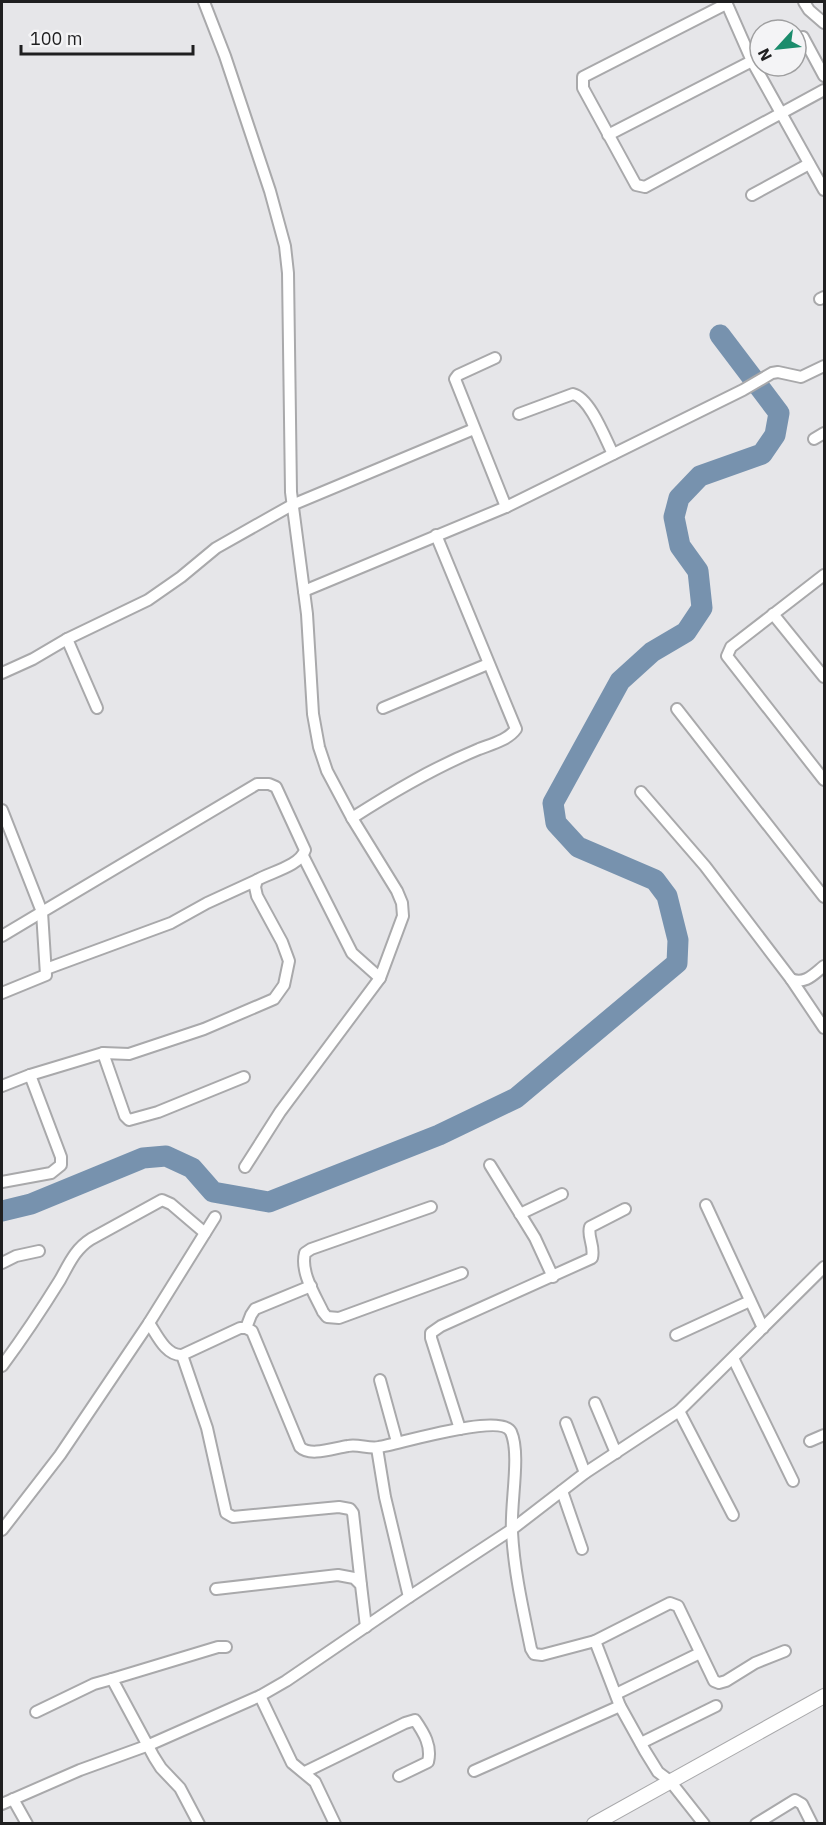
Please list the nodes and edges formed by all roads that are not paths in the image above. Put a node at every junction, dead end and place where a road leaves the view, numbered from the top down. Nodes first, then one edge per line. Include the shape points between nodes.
1 (204, 2) edge
2 (804, 2) edge
3 (726, 3) edge
4 (825, 23) edge
5 (808, 46) edge
6 (748, 52) edge
7 (748, 63) edge
8 (825, 76) edge
9 (762, 78) edge
10 (825, 90) edge
11 (781, 112) junction
12 (608, 135) junction
13 (809, 164) junction
14 (825, 190) edge
15 (752, 195) dead end
16 (495, 358) dead end
17 (825, 366) edge
18 (519, 414) dead end
19 (474, 429) junction
20 (825, 433) edge
21 (814, 439) dead end
22 (614, 454) junction
23 (292, 505) junction
24 (506, 507) junction
25 (436, 536) junction
26 (825, 575) edge
27 (304, 591) junction
28 (773, 614) junction
29 (67, 639) junction
30 (488, 664) junction
31 (2, 673) edge
32 (825, 677) edge
33 (97, 708) dead end
34 (383, 708) dead end
35 (676, 709) dead end
36 (825, 780) edge
37 (641, 792) dead end
38 (2, 810) edge
39 (352, 818) junction
40 (303, 856) junction
41 (257, 880) junction
42 (825, 897) edge
43 (42, 912) junction
44 (2, 936) edge
45 (825, 966) edge
46 (46, 969) junction
47 (380, 978) junction
48 (791, 979) junction
49 (2, 993) edge
50 (825, 1028) edge
51 (103, 1053) junction
52 (30, 1075) junction
53 (244, 1077) dead end
54 (2, 1086) edge
55 (490, 1166) dead end
56 (245, 1167) dead end
57 (2, 1182) edge
58 (562, 1194) dead end
59 (706, 1205) dead end
60 (431, 1206) dead end
61 (625, 1209) dead end
62 (520, 1214) junction
63 (215, 1217) dead end
64 (205, 1233) junction
65 (39, 1251) dead end
66 (2, 1263) edge
67 (825, 1267) edge
68 (462, 1273) dead end
69 (553, 1277) junction
70 (311, 1286) junction
71 (750, 1301) junction
72 (149, 1323) junction
73 (246, 1328) junction
74 (763, 1328) junction
75 (676, 1335) dead end
76 (182, 1355) junction
77 (733, 1358) junction
78 (2, 1366) edge
79 (380, 1380) dead end
80 (595, 1403) dead end
81 (679, 1410) junction
82 (566, 1423) dead end
83 (460, 1429) junction
84 (825, 1435) edge
85 (810, 1441) dead end
86 (397, 1442) junction
87 (377, 1448) junction
88 (616, 1453) junction
89 (585, 1473) junction
90 (793, 1481) dead end
91 (562, 1491) junction
92 (733, 1515) dead end
93 (2, 1530) edge
94 (511, 1530) junction
95 (582, 1549) dead end
96 (361, 1585) junction
97 (216, 1589) dead end
98 (409, 1597) junction
99 (366, 1627) junction
100 (595, 1641) junction
101 (226, 1647) dead end
102 (784, 1651) dead end
103 (700, 1653) junction
104 (112, 1678) junction
105 (616, 1694) junction
106 (260, 1696) junction
107 (825, 1696) edge
108 (620, 1706) junction
109 (716, 1707) dead end
110 (36, 1712) dead end
111 (641, 1743) junction
112 (149, 1745) junction
113 (474, 1771) dead end
114 (305, 1772) junction
115 (399, 1776) dead end
116 (670, 1781) junction
117 (13, 1799) junction
118 (2, 1804) edge
119 (27, 1824) edge
120 (199, 1824) edge
121 (335, 1824) edge
122 (594, 1824) edge
123 (704, 1824) edge
124 (756, 1824) edge
125 (812, 1824) edge

1 - 23 street via 238,93 285,246
2 - 4 street
3 - 6 street
3 - 12 street via 583,77 583,88
5 - 8 street
7 - 12 street
9 - 11 street
10 - 11 street
11 - 12 street via 640,188
11 - 13 street
13 - 14 street
13 - 15 street
16 - 19 street via 456,377
17 - 22 street via 801,377 778,372 767,375
18 - 22 street via 578,395
19 - 23 street
19 - 24 street
20 - 21 street
22 - 24 street
23 - 27 street
23 - 29 street via 216,548 154,596
24 - 25 street
25 - 27 street
25 - 30 street
26 - 28 street
27 - 39 street via 319,747
28 - 32 street
28 - 36 street via 731,647 727,656
29 - 31 street
29 - 33 street
30 - 34 street
30 - 39 street via 514,721 516,729 512,734 415,778
35 - 42 street
37 - 48 street via 705,866
38 - 43 street
39 - 47 street via 402,903 403,916
40 - 41 street
40 - 43 street via 304,844 276,787 262,783
40 - 47 street via 352,953
41 - 46 street via 171,923
41 - 51 street via 257,896 289,961 284,986 274,999 204,1029 129,1054
43 - 44 street
43 - 46 street
45 - 48 street via 803,981
46 - 49 street via 46,975
47 - 56 street via 286,1103
48 - 50 street
51 - 52 street
51 - 53 street via 129,1120
52 - 54 street
52 - 57 street via 61,1165 51,1173
55 - 62 street
58 - 62 street
59 - 71 street
60 - 70 street via 305,1253 303,1259
61 - 69 street via 590,1227 592,1258
62 - 69 street
63 - 64 street
64 - 72 street
64 - 78 street via 162,1200 90,1239 73,1255
65 - 66 street
67 - 74 street
68 - 70 street via 333,1319 322,1312
69 - 83 street via 431,1333
70 - 73 street via 255,1309
71 - 74 street
71 - 75 street
72 - 76 street via 172,1354
72 - 93 street via 60,1455
73 - 76 street
73 - 87 street via 255,1337 303,1450 351,1445
74 - 77 street
76 - 96 street via 207,1428 226,1513 233,1516 350,1509
77 - 81 street
77 - 90 street
79 - 86 street
80 - 88 street
81 - 88 street
81 - 92 street
82 - 89 street
83 - 86 street
83 - 94 street via 486,1425 509,1429 514,1453
84 - 85 street
86 - 87 street
87 - 98 street
88 - 89 street
89 - 91 street
91 - 94 street
91 - 95 street
94 - 98 street
94 - 100 street via 518,1585 534,1654
96 - 97 street via 354,1578 338,1575
96 - 99 street
98 - 99 street
99 - 106 street
100 - 103 street via 674,1603
100 - 105 street
101 - 104 street
102 - 103 street via 719,1683 710,1676
103 - 105 street
104 - 110 street
104 - 112 street
105 - 108 street
106 - 112 street
106 - 114 street via 292,1763
107 - 116 main road
108 - 111 street
108 - 113 street
109 - 111 street
111 - 116 street via 658,1772
112 - 117 street
112 - 120 street via 161,1768 180,1788
114 - 115 street via 416,1720 430,1753 428,1762
114 - 121 street via 315,1782
116 - 122 main road
116 - 123 street
117 - 118 street
117 - 119 street
124 - 125 street via 795,1800 802,1804

